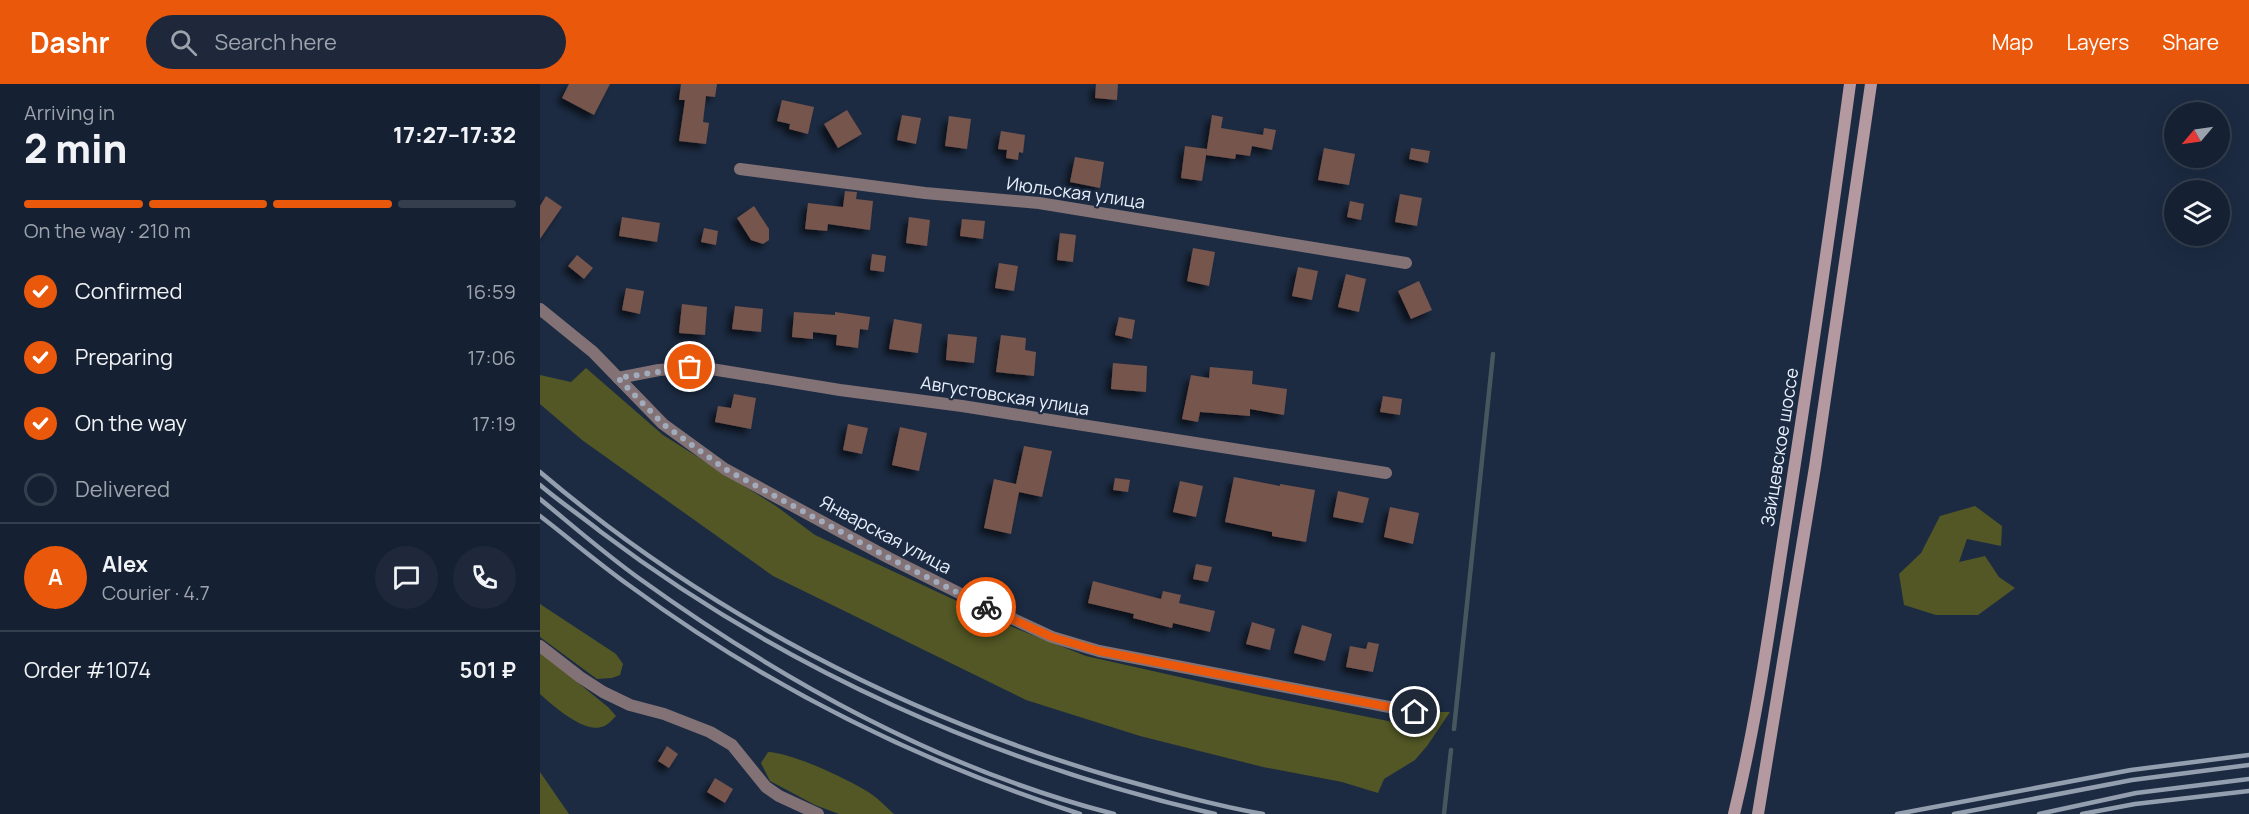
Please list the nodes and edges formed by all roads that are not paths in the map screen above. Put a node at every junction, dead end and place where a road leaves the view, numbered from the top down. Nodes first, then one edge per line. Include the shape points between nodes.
1 (1850, 84) edge
2 (1871, 84) edge
3 (740, 169) dead end
4 (1406, 263) dead end
5 (540, 309) edge
6 (618, 378) junction
7 (1386, 473) dead end
8 (540, 646) edge
9 (1415, 712) dead end
10 (818, 814) edge
11 (1734, 814) edge
12 (1758, 814) edge

1 - 11 main road, Зайцевское шоссе via 1807,386 1756,706
2 - 12 main road
3 - 4 street, Июльская улица via 925,193 1040,203
5 - 6 street, Январская улица
6 - 7 street, Августовская улица via 699,367
6 - 9 street, Январская улица via 663,424 725,469 889,558 1052,637 1116,655
8 - 10 street via 603,692 701,729 732,745 766,787

